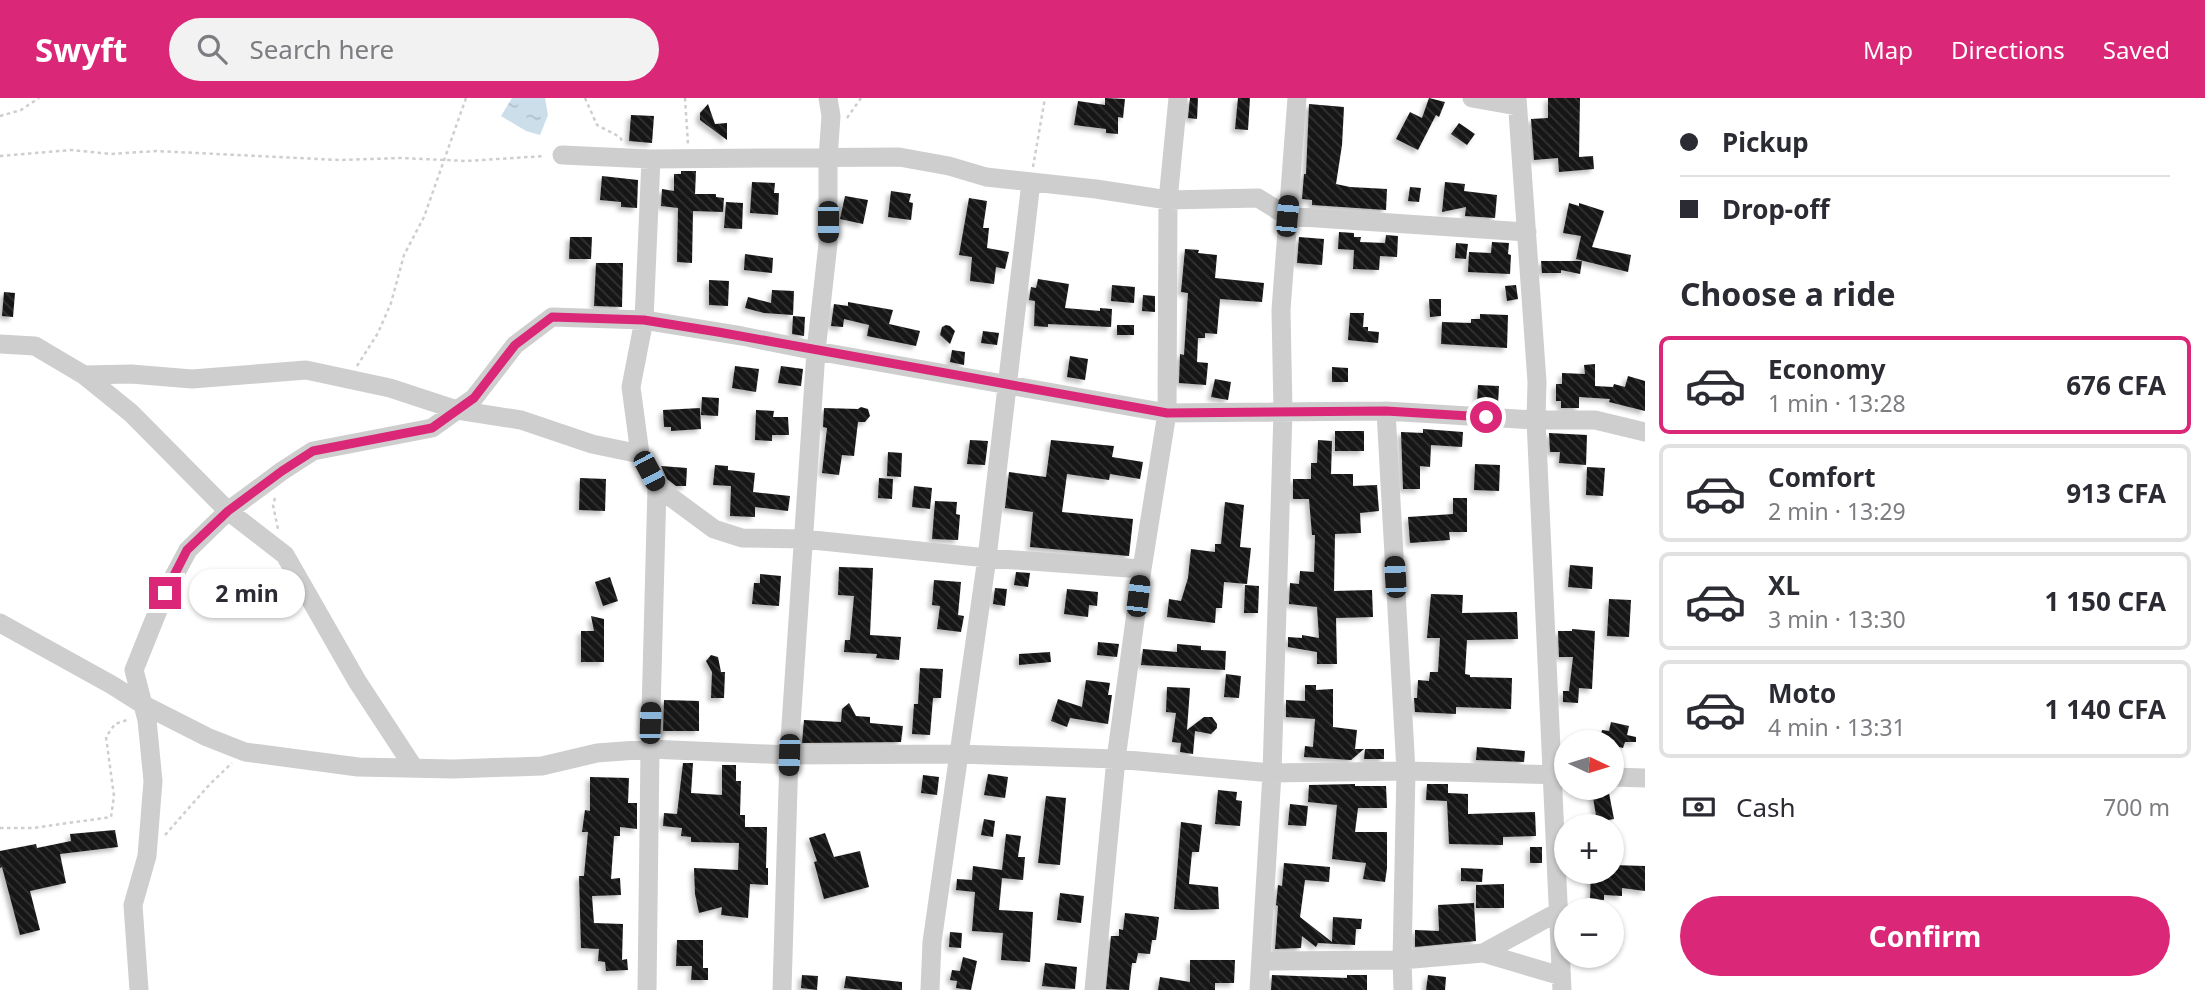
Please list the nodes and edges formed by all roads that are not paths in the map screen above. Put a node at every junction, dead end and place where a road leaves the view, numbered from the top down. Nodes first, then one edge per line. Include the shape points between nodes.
1 (828, 98) edge
2 (1178, 98) edge
3 (1297, 98) edge
4 (1472, 98) edge
5 (1517, 102) edge
6 (562, 155) road end
7 (828, 158) junction
8 (651, 159) junction
9 (1031, 181) junction
10 (1168, 200) junction
11 (1287, 216) junction
12 (1527, 233) junction
13 (644, 320) junction
14 (0, 344) edge
15 (816, 351) junction
16 (85, 375) junction
17 (1007, 384) junction
18 (457, 410) junction
19 (1386, 411) junction
20 (1283, 412) junction
21 (1167, 413) junction
22 (1536, 420) junction
23 (1645, 432) edge
24 (640, 454) junction
25 (657, 487) junction
26 (228, 511) junction
27 (803, 539) junction
28 (987, 558) junction
29 (1142, 569) junction
30 (0, 623) edge
31 (145, 712) junction
32 (1556, 730) edge
33 (650, 749) junction
34 (958, 754) junction
35 (789, 755) junction
36 (1116, 759) junction
37 (414, 768) junction
38 (1406, 771) junction
39 (1272, 773) junction
40 (1554, 774) edge
41 (1624, 777) edge
42 (1645, 778) edge
43 (1559, 800) edge
44 (1558, 898) edge
45 (1554, 914) edge
46 (1483, 953) junction
47 (1402, 960) junction
48 (1262, 961) junction
49 (1562, 983) edge
50 (139, 990) edge
51 (647, 990) edge
52 (782, 990) edge
53 (930, 990) edge
54 (1094, 990) edge
55 (1259, 990) edge
56 (1403, 990) edge

1 - 7 street
2 - 10 street
3 - 11 street
4 - 5 street
5 - 12 street
6 - 8 street
7 - 8 street
7 - 9 street via 899,157 986,177
7 - 15 street via 828,244
8 - 13 street
9 - 10 street
9 - 17 street
10 - 11 street via 1258,198
10 - 21 street
11 - 12 street
11 - 20 street via 1281,310
12 - 22 street
13 - 15 street
13 - 18 street via 552,317 515,345 474,398
13 - 24 street via 631,387
14 - 16 street via 35,346
15 - 17 street
15 - 27 street
16 - 18 street via 192,379 306,370 390,388
16 - 26 street
17 - 21 street
17 - 28 street
18 - 24 street via 521,420 592,444
18 - 26 street via 432,428 313,451
19 - 20 street
19 - 22 street
19 - 38 street
20 - 21 street
20 - 39 street
21 - 29 street
22 - 23 street via 1595,420
22 - 32 street
24 - 25 street
25 - 27 street via 714,529 742,538
25 - 33 street
26 - 31 street via 187,550 165,593 134,670
26 - 37 street via 285,555
27 - 28 street
27 - 35 street
28 - 29 street
28 - 34 street
29 - 36 street
30 - 31 street via 112,685
31 - 37 street via 245,752 358,767
31 - 50 street via 153,781 147,856 133,905
33 - 35 street
33 - 37 street via 597,753 542,766
33 - 51 street
34 - 35 street
34 - 36 street
34 - 53 street via 932,942
35 - 52 street
36 - 39 street
36 - 54 street
38 - 39 street
38 - 40 street
38 - 47 street
39 - 48 street
41 - 42 street
43 - 44 street
45 - 46 street
46 - 47 street
46 - 49 street
47 - 48 street
47 - 56 street
48 - 55 street

